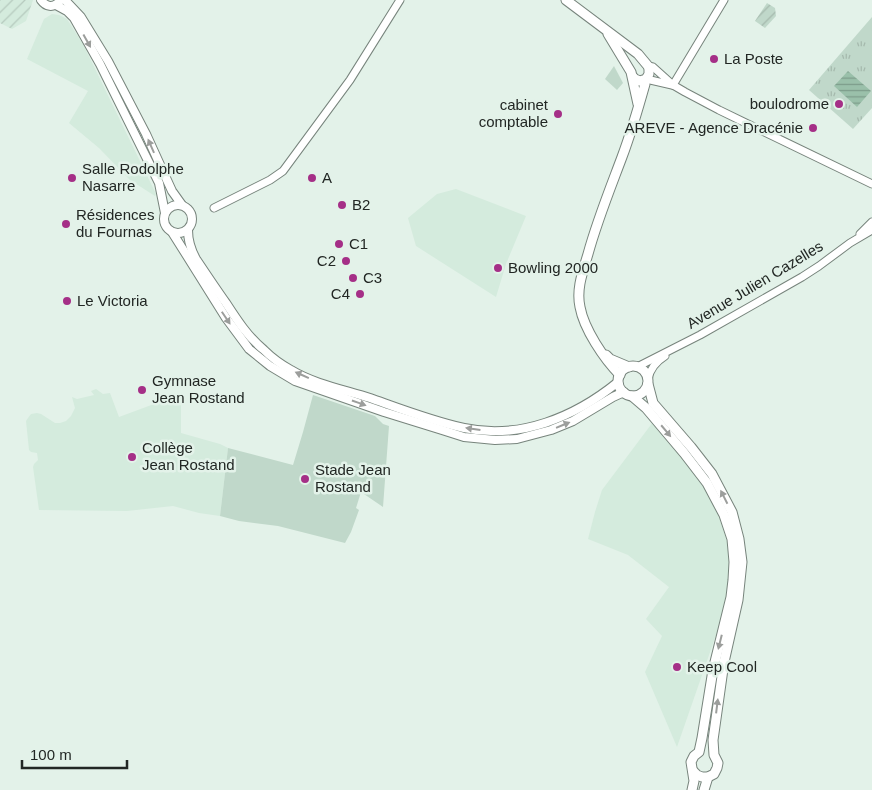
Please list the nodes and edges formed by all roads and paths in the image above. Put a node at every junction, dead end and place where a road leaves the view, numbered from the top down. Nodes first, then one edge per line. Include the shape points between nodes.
1 (41, 0) edge
2 (65, 0) edge
3 (400, 0) edge
4 (566, 0) edge
5 (724, 0) edge
6 (58, 2) edge
7 (605, 29) junction
8 (647, 65) junction
9 (632, 74) junction
10 (645, 79) junction
11 (673, 85) junction
12 (638, 107) junction
13 (872, 184) edge
14 (182, 205) junction
15 (214, 208) dead end
16 (166, 213) junction
17 (872, 222) edge
18 (188, 230) junction
19 (872, 230) edge
20 (172, 232) junction
21 (850, 243) junction
22 (597, 346) junction
23 (673, 349) junction
24 (633, 367) junction
25 (619, 378) junction
26 (648, 382) junction
27 (628, 394) junction
28 (699, 752) junction
29 (714, 755) junction
30 (693, 771) junction
31 (708, 777) junction
32 (692, 790) edge
33 (704, 790) edge

1 - 6 main road via 48,6
14 -> 2 main road via 108,61 81,17
3 - 15 street via 350,80 283,172
4 - 7 main road
5 - 11 street
6 -> 16 main road via 74,18 100,64 159,183
7 - 8 main road via 632,48
7 - 9 main road
8 - 9 main road via 636,63
8 - 10 main road via 650,72
8 - 11 street via 653,66
9 - 10 main road via 637,80
9 - 12 main road
10 - 11 street
10 - 12 main road
11 - 13 street
12 - 22 main road via 593,236 579,293 580,308
14 - 16 main road via 172,206
14 - 18 main road via 192,214
16 - 20 main road via 165,224
17 - 21 street, Avenue Julien Cazelles
18 - 20 main road via 178,234
25 -> 18 main road via 607,391 543,424 522,430 492,431 441,422 326,384 292,371 247,333 192,252
19 - 21 street, Avenue Julien Cazelles
20 -> 27 main road via 241,340 259,358 295,381 464,437 495,440 516,439 551,430 613,397
21 - 23 street, Avenue Julien Cazelles via 802,277
22 - 24 main road via 610,359
22 - 25 main road
23 - 24 street, Avenue Julien Cazelles
23 - 26 street, Avenue Julien Cazelles via 658,361 649,374
24 - 25 main road via 623,370
24 - 26 main road via 643,370
25 - 27 main road via 621,389
26 - 27 main road via 642,393
29 -> 26 main road via 712,740 719,688 741,581 739,538 732,512 712,474 653,403
27 -> 28 main road via 646,408 707,483 732,539 732,588
28 - 29 main road via 704,750
28 - 30 main road via 691,762
29 - 31 main road via 717,768
30 - 31 main road
30 - 32 main road
31 - 33 main road

